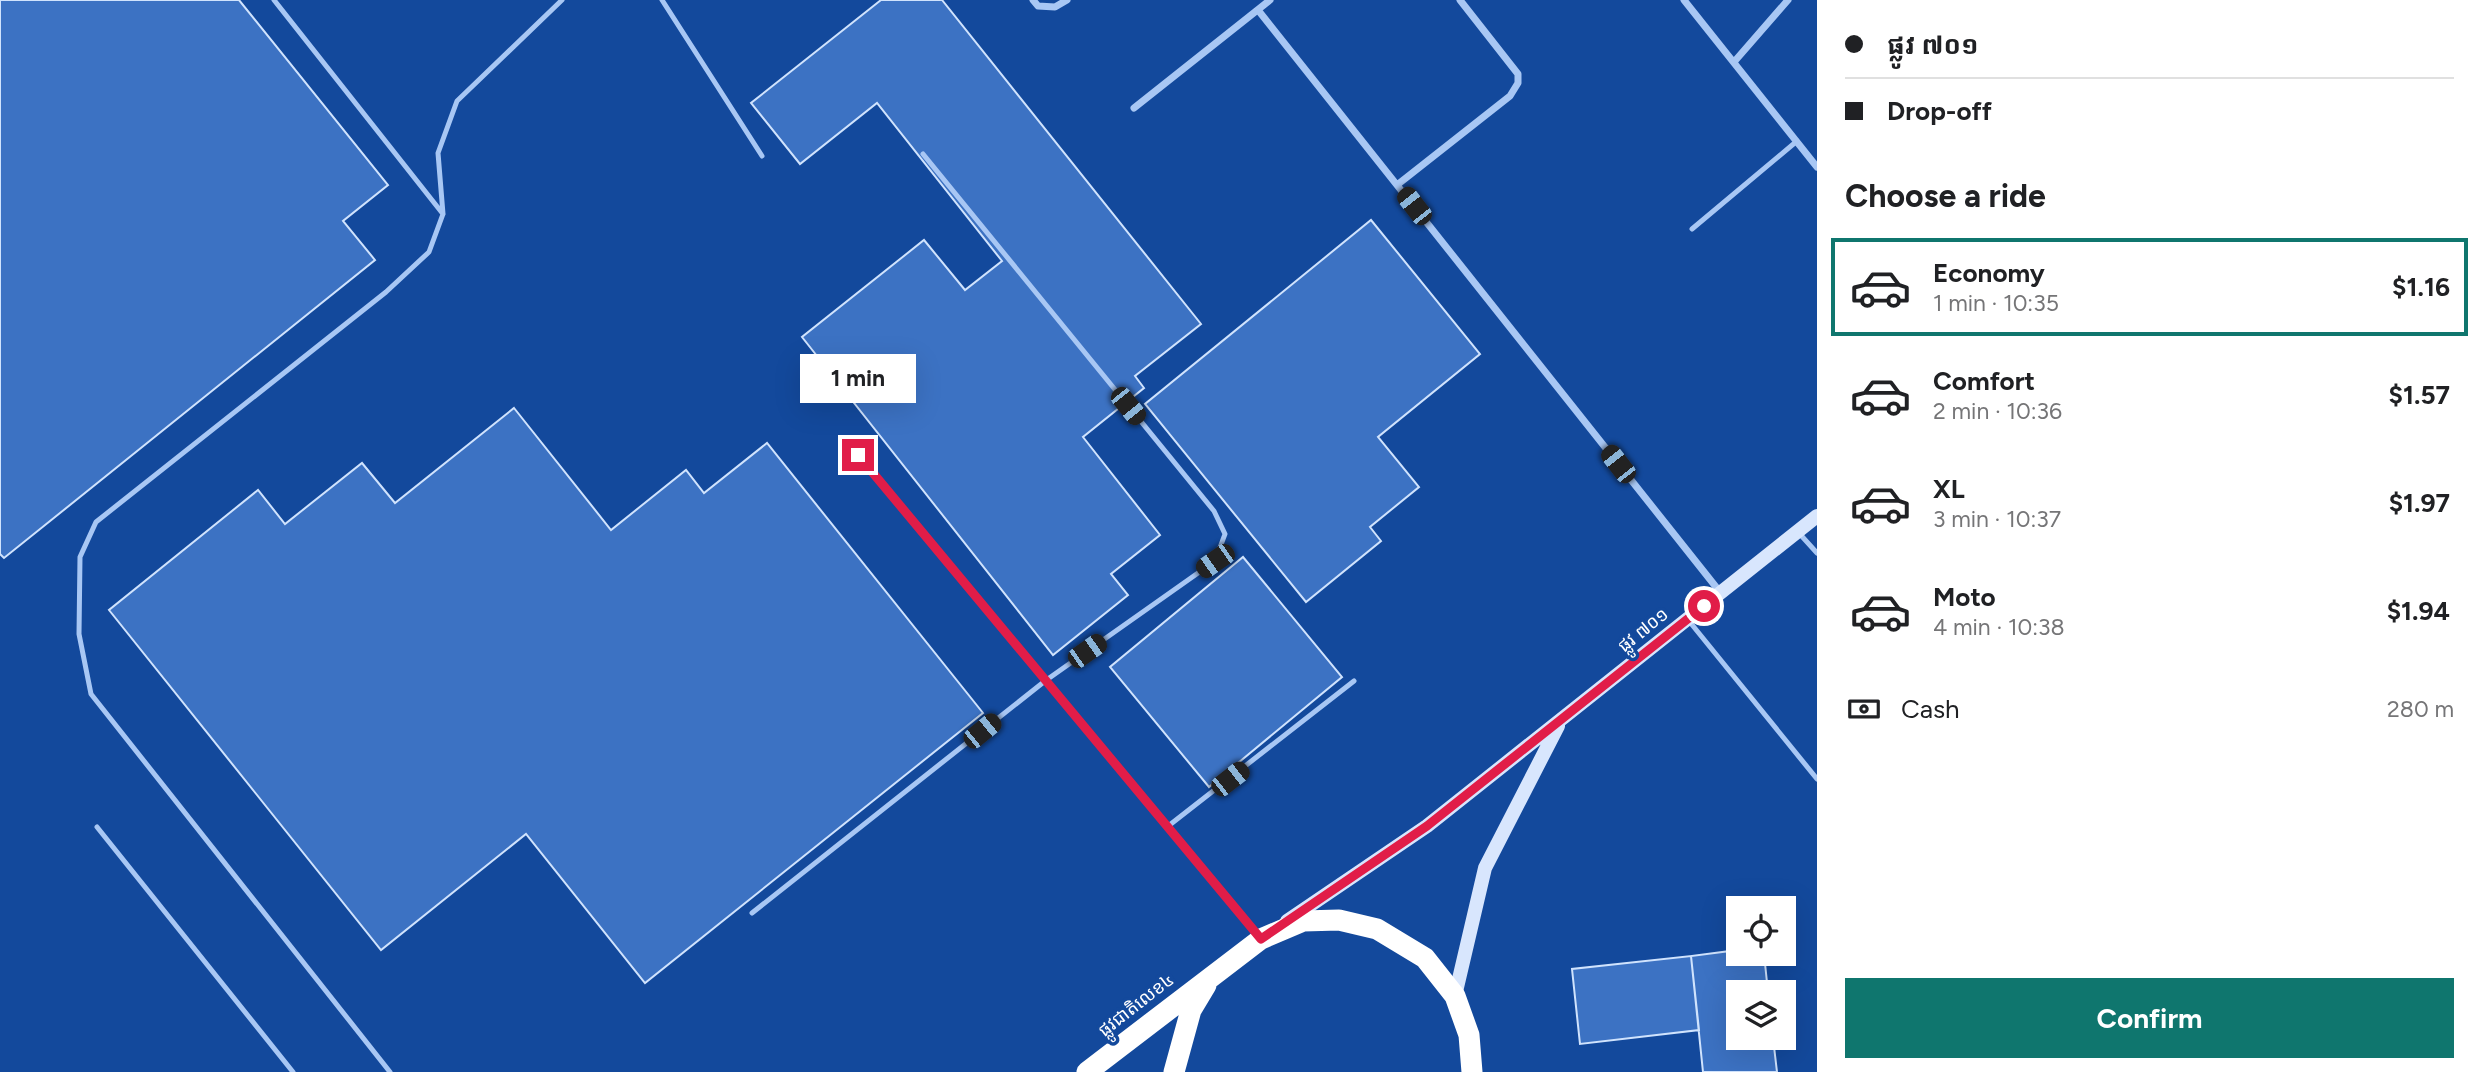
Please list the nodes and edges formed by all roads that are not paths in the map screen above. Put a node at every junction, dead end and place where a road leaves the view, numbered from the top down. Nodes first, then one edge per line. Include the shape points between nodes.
1 (274, 0) edge
2 (562, 0) edge
3 (662, 0) edge
4 (1033, 0) edge
5 (1067, 0) edge
6 (1270, 0) edge
7 (1460, 0) edge
8 (1684, 0) edge
9 (1788, 0) edge
10 (1258, 10) junction
11 (1734, 62) junction
12 (1134, 108) dead end
13 (1797, 141) junction
14 (923, 154) dead end
15 (762, 156) dead end
16 (1817, 167) edge
17 (1397, 185) junction
18 (443, 214) junction
19 (1692, 229) dead end
20 (858, 455) dead end
21 (1817, 516) edge
22 (1798, 531) junction
23 (1817, 553) edge
24 (1720, 592) junction
25 (1687, 619) junction
26 (1045, 681) junction
27 (1354, 681) dead end
28 (1560, 722) junction
29 (1817, 779) edge
30 (97, 827) dead end
31 (1167, 827) junction
32 (752, 913) dead end
33 (1261, 939) junction
34 (1213, 974) junction
35 (1455, 996) junction
36 (293, 1072) edge
37 (390, 1072) edge
38 (1087, 1072) edge
39 (1174, 1072) edge
40 (1472, 1072) edge

1 - 18 lane
2 - 18 lane via 457,101 438,153
3 - 15 lane
4 - 5 street via 1038,6 1055,7
6 - 10 street
7 - 17 street via 1518,74 1518,83 1510,96
8 - 11 street
9 - 11 street
10 - 12 street
10 - 17 street
11 - 13 street
13 - 16 street
13 - 19 lane
14 - 26 lane via 1214,511 1225,534 1215,561
17 - 24 street
18 - 37 lane via 429,252 386,292 96,522 80,557 79,634 91,694
20 - 26 lane
21 - 22 main road, ផ្លូវ ៧០១
22 - 23 lane
22 - 24 main road, ផ្លូវ ៧០១
24 - 25 main road, ផ្លូវ ៧០១
25 - 28 main road, ផ្លូវ ៧០១
25 - 29 lane
26 - 31 lane
26 - 32 lane
27 - 31 lane
28 - 33 main road, ផ្លូវ ៧០១ via 1427,826
28 - 35 main road via 1485,868
30 - 36 lane
31 - 33 lane
33 - 34 highway, ផ្លូវជាតិលេខ៤
33 - 35 highway, ផ្លូវជាតិលេខ៤ via 1303,921 1339,920 1377,929 1424,958
34 - 38 highway, ផ្លូវជាតិលេខ៤
34 - 39 highway via 1191,1010
35 - 40 highway, ផ្លូវជាតិលេខ៤ via 1469,1035

